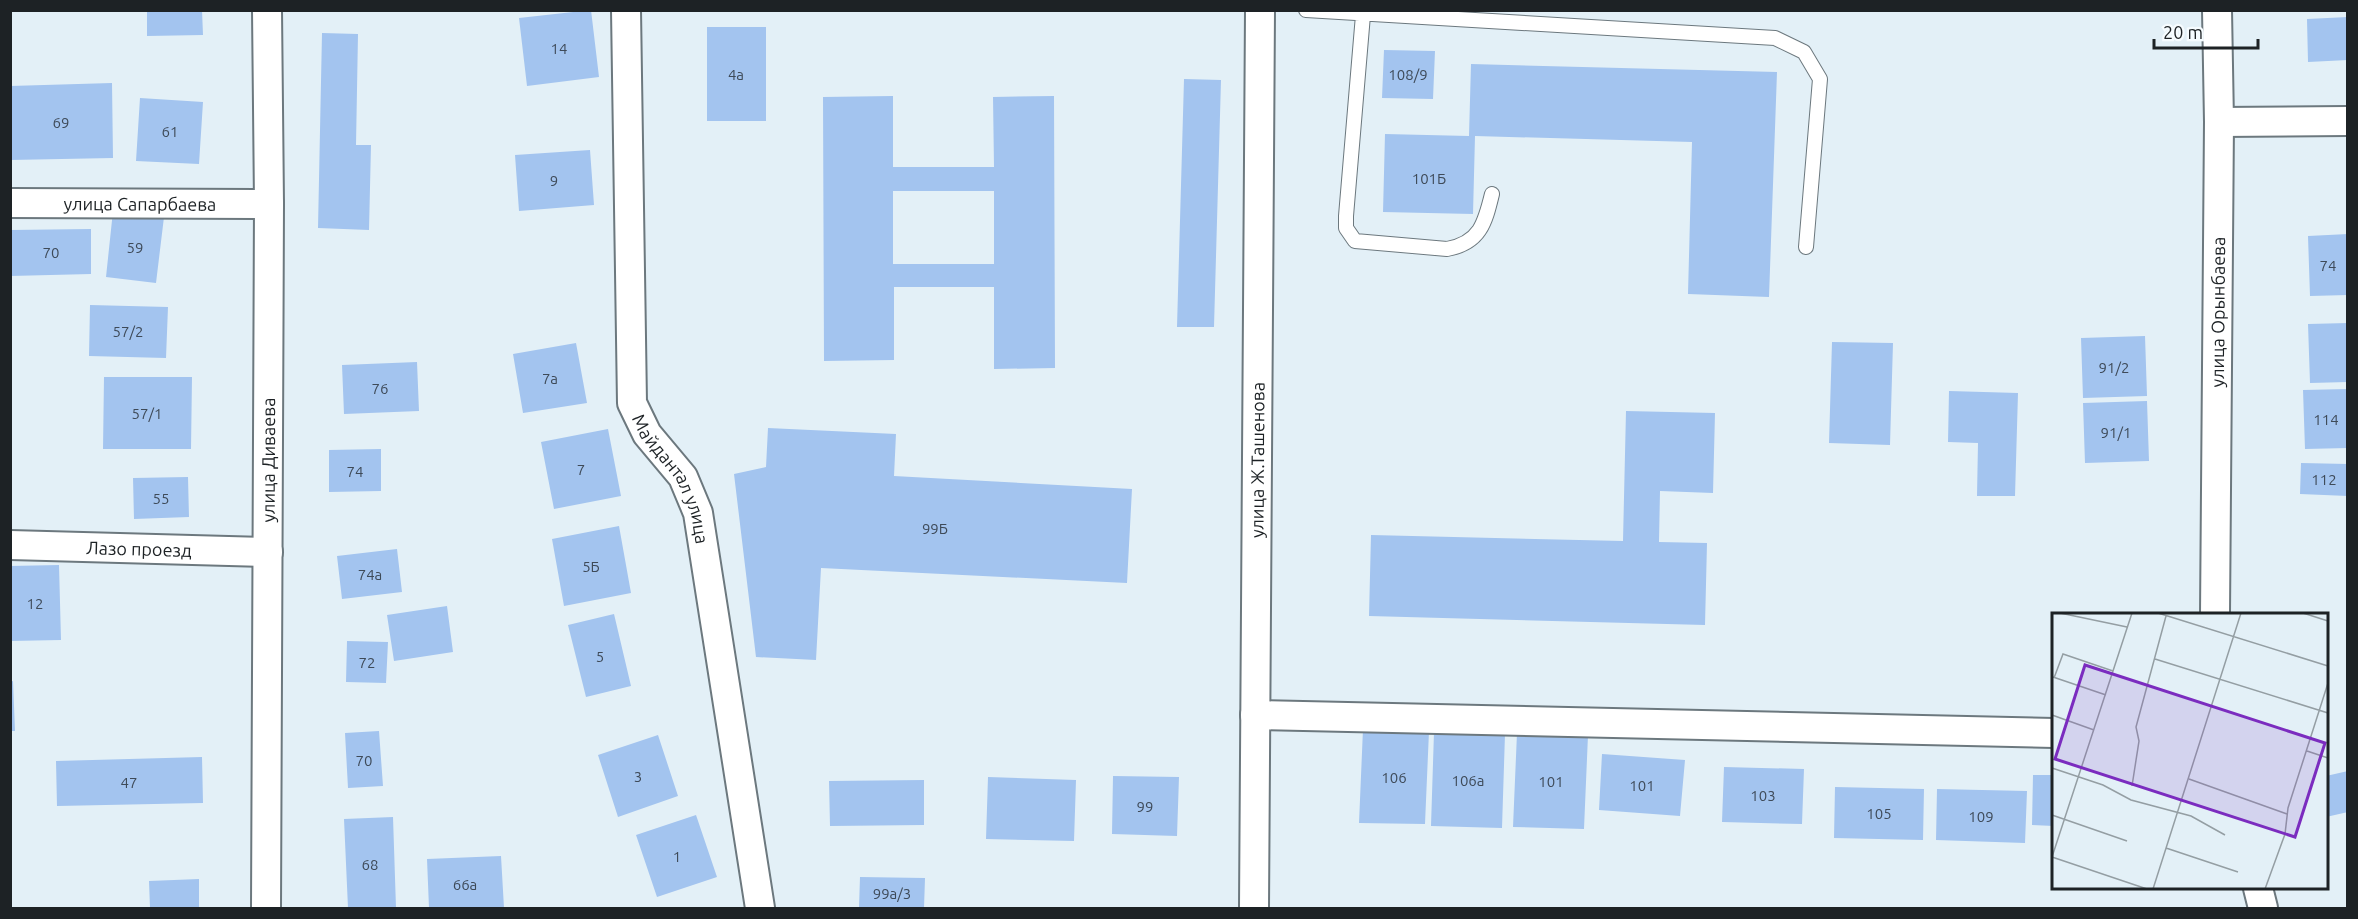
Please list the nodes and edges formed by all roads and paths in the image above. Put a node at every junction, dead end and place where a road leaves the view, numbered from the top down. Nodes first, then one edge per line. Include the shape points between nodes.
1 (267, 10) edge
2 (626, 10) edge
3 (1260, 10) edge
4 (1306, 10) edge
5 (2217, 10) edge
6 (1363, 15) junction
7 (2348, 121) edge
8 (2219, 122) junction
9 (1492, 194) dead end
10 (10, 203) edge
11 (269, 204) junction
12 (1806, 247) dead end
13 (10, 545) edge
14 (268, 552) junction
15 (2215, 613) edge
16 (1255, 715) junction
17 (2052, 733) edge
18 (2258, 889) edge
19 (266, 909) edge
20 (760, 909) edge
21 (1254, 909) edge
22 (2263, 909) edge

1 - 11 street, улица Диваева
2 - 20 street, Майдантал улица via 632,403 647,434 683,477 698,513
3 - 16 street, улица Ж.Ташенова
4 - 6 lane
5 - 8 street, улица Орынбаева
6 - 9 lane via 1346,216 1349,235 1355,241 1447,249 1461,246 1486,223
6 - 12 lane via 1775,38 1791,45 1804,52 1820,79
7 - 8 street
8 - 15 street, улица Орынбаева
10 - 11 street, улица Сапарбаева
11 - 14 street, улица Диваева
13 - 14 street, Лазо проезд
14 - 19 street, улица Диваева
16 - 17 street
16 - 21 street, улица Ж.Ташенова
18 - 22 street

